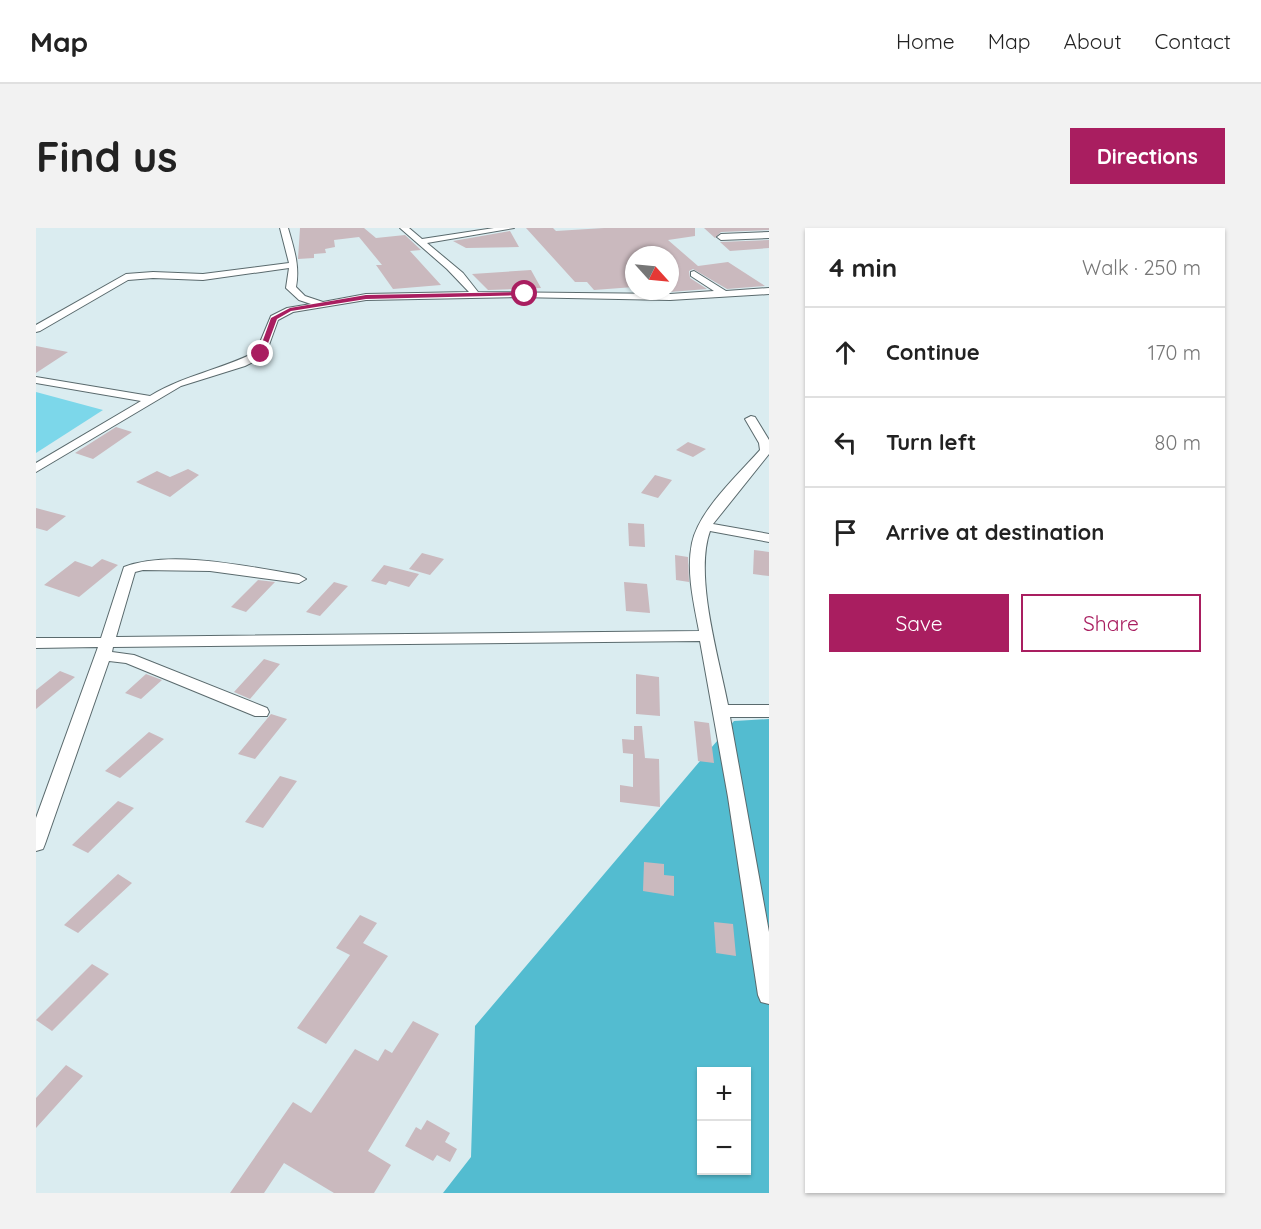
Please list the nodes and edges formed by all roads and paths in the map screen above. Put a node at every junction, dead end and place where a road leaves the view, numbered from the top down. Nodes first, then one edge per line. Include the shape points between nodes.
1 (284, 228) edge
2 (404, 228) edge
3 (510, 228) edge
4 (761, 228) edge
5 (769, 234) edge
6 (721, 237) dead end
7 (419, 242) junction
8 (294, 265) junction
9 (694, 274) dead end
10 (769, 291) edge
11 (723, 293) junction
12 (475, 294) junction
13 (321, 304) junction
14 (36, 329) edge
15 (36, 380) edge
16 (150, 399) junction
17 (751, 419) dead end
18 (36, 468) edge
19 (705, 526) junction
20 (769, 538) edge
21 (300, 579) dead end
22 (707, 636) junction
23 (36, 643) edge
24 (105, 649) junction
25 (721, 711) junction
26 (769, 711) edge
27 (261, 712) dead end
28 (36, 844) edge
29 (769, 995) edge

1 - 8 street
2 - 7 street
3 - 7 street
4 - 5 street
5 - 6 street
7 - 12 street via 456,271
8 - 13 street via 292,290
8 - 14 street via 203,277 126,277
9 - 11 street
10 - 11 street
11 - 12 street via 670,297
12 - 13 street via 366,297
13 - 16 street via 290,310 274,318 261,354 177,384
15 - 16 street
16 - 18 street
17 - 19 street via 766,450
19 - 20 street
19 - 22 street via 697,568
21 - 24 street via 207,567 135,566 125,579
22 - 24 street
22 - 25 street
23 - 24 street
24 - 27 street
24 - 28 street
25 - 26 street
25 - 29 street

